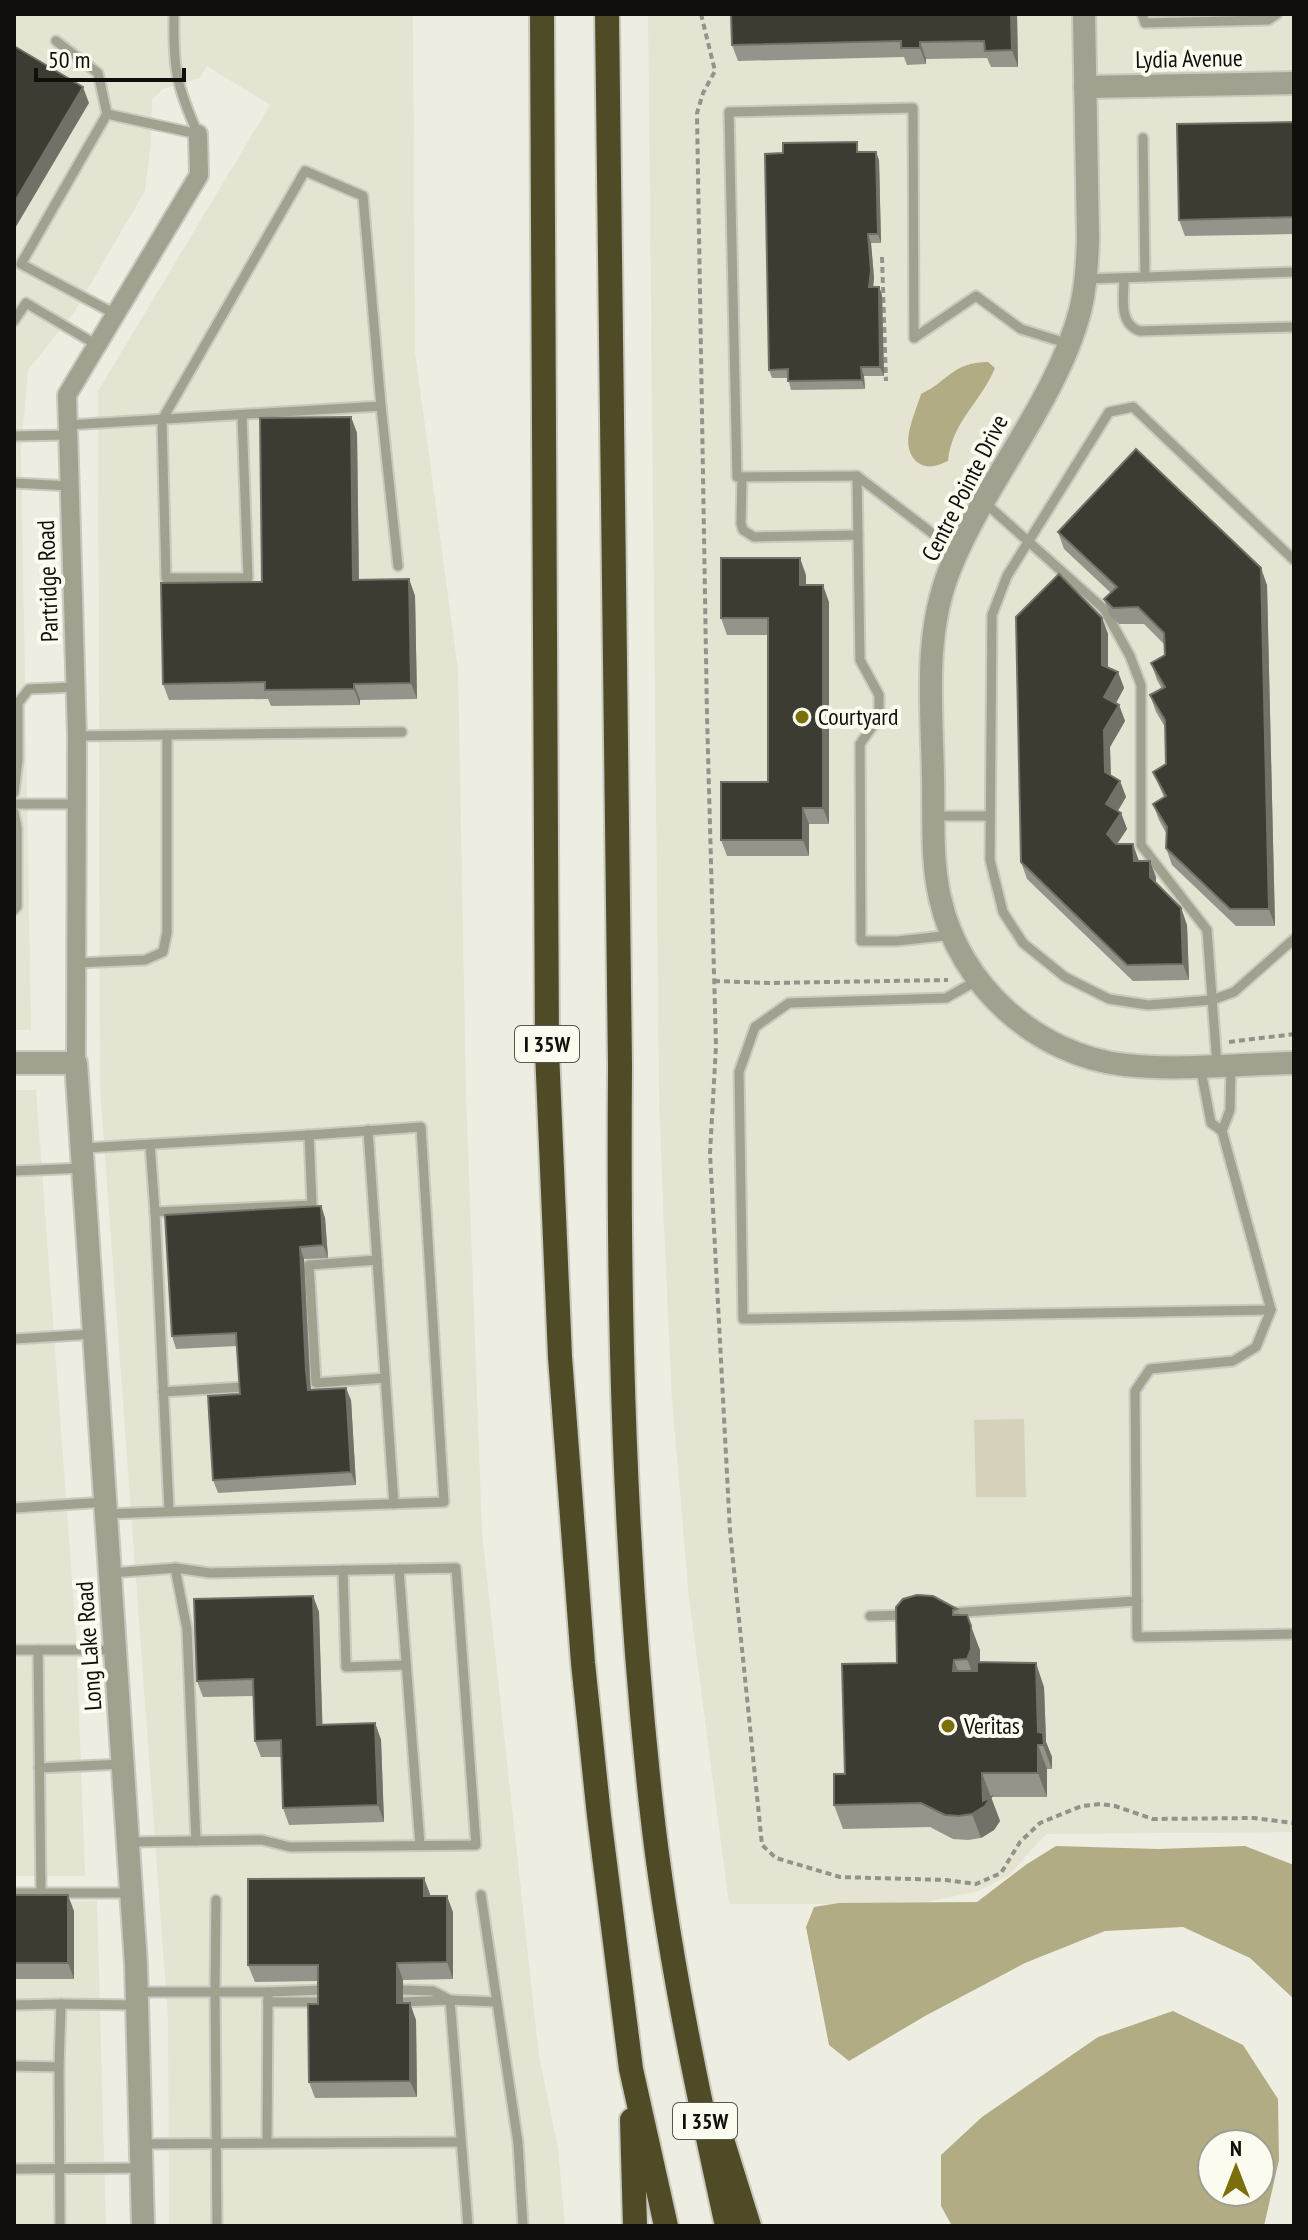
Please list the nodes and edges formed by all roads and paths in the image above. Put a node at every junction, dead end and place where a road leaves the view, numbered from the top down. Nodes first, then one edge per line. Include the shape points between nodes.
1 (174, 14) edge
2 (542, 14) edge
3 (607, 14) edge
4 (701, 14) edge
5 (1084, 14) edge
6 (1142, 14) edge
7 (1277, 14) edge
8 (56, 41) dead end
9 (1294, 83) edge
10 (1085, 87) junction
11 (107, 114) junction
12 (198, 134) junction
13 (1143, 138) dead end
14 (882, 257) dead end
15 (1294, 272) edge
16 (1145, 277) junction
17 (1124, 278) junction
18 (1086, 279) junction
19 (14, 296) edge
20 (26, 303) junction
21 (115, 314) junction
22 (14, 321) edge
23 (1294, 327) edge
24 (1069, 344) junction
25 (97, 345) junction
26 (886, 381) dead end
27 (381, 406) junction
28 (242, 415) junction
29 (162, 420) junction
30 (68, 430) junction
31 (14, 436) edge
32 (857, 476) junction
33 (742, 477) junction
34 (14, 483) edge
35 (70, 486) junction
36 (984, 502) junction
37 (858, 535) junction
38 (1030, 540) junction
39 (958, 553) junction
40 (1294, 560) edge
41 (398, 566) dead end
42 (76, 687) junction
43 (402, 732) dead end
44 (167, 735) junction
45 (77, 736) junction
46 (14, 793) edge
47 (14, 804) edge
48 (77, 804) junction
49 (14, 812) edge
50 (934, 816) junction
51 (990, 816) junction
52 (14, 910) edge
53 (952, 935) junction
54 (1294, 939) edge
55 (76, 963) junction
56 (948, 980) dead end
57 (978, 980) junction
58 (714, 981) junction
59 (1212, 1000) junction
60 (1294, 1034) edge
61 (1216, 1059) junction
62 (14, 1063) edge
63 (76, 1063) junction
64 (1294, 1063) edge
65 (368, 1130) junction
66 (1222, 1131) junction
67 (309, 1135) junction
68 (150, 1144) junction
69 (82, 1158) junction
70 (14, 1171) edge
71 (155, 1212) junction
72 (377, 1260) junction
73 (1271, 1310) junction
74 (94, 1334) junction
75 (14, 1339) edge
76 (385, 1378) junction
77 (243, 1387) edge
78 (163, 1392) junction
79 (394, 1504) junction
80 (14, 1507) edge
81 (106, 1508) junction
82 (169, 1510) junction
83 (175, 1568) junction
84 (399, 1569) junction
85 (343, 1570) junction
86 (110, 1573) junction
87 (1137, 1601) junction
88 (932, 1613) edge
89 (916, 1614) edge
90 (870, 1616) dead end
91 (1294, 1634) edge
92 (14, 1650) edge
93 (38, 1650) junction
94 (115, 1650) junction
95 (406, 1665) junction
96 (123, 1764) junction
97 (39, 1768) junction
98 (1294, 1823) edge
99 (196, 1841) junction
100 (128, 1842) junction
101 (420, 1845) junction
102 (41, 1892) junction
103 (14, 1893) edge
104 (131, 1893) junction
105 (481, 1895) dead end
106 (216, 1900) dead end
107 (324, 1990) edge
108 (403, 1990) dead end
109 (215, 1992) junction
110 (268, 1997) junction
111 (137, 1998) junction
112 (450, 2000) junction
113 (324, 2002) edge
114 (403, 2002) edge
115 (496, 2002) junction
116 (61, 2004) junction
117 (14, 2005) edge
118 (684, 2015) junction
119 (14, 2066) edge
120 (59, 2067) junction
121 (631, 2069) junction
122 (267, 2142) junction
123 (460, 2142) junction
124 (216, 2143) junction
125 (141, 2144) junction
126 (142, 2168) junction
127 (14, 2169) edge
128 (59, 2169) junction
129 (60, 2226) edge
130 (143, 2226) edge
131 (217, 2226) edge
132 (468, 2226) edge
133 (523, 2226) edge
134 (635, 2226) edge
135 (666, 2226) edge
136 (727, 2226) edge
137 (749, 2226) edge

1 - 12 lane via 173,61 180,94
2 - 121 highway, I 35W via 552,1205 582,1648
3 - 118 highway, I 35W via 624,1425 651,1805
4 - 58 path via 715,71 697,113
5 - 10 street, Centre Pointe Drive
6 - 7 lane via 1145,23 1268,20
8 - 11 lane via 98,73
9 - 10 street, Lydia Avenue
10 - 18 street, Centre Pointe Drive
11 - 12 lane
11 - 21 lane via 21,264
12 - 21 street, Partridge Road via 199,175
13 - 16 lane
14 - 26 path
15 - 16 lane
16 - 17 lane
17 - 18 lane
17 - 23 lane via 1124,317 1140,331
18 - 24 street, Centre Pointe Drive
19 - 20 lane
20 - 22 lane
20 - 25 lane
21 - 25 street, Partridge Road
24 - 33 lane via 1021,329 976,296 914,338 913,108 729,112 737,477
24 - 36 street, Centre Pointe Drive
25 - 30 street, Partridge Road via 67,395
27 - 28 lane
27 - 29 lane via 363,196 305,171
27 - 41 lane
28 - 29 lane
28 - 29 lane via 248,578 166,578
29 - 30 lane
30 - 31 lane
30 - 35 street, Partridge Road
32 - 33 lane
32 - 37 lane
32 - 39 lane
33 - 37 lane via 741,523 754,537
34 - 35 lane
35 - 42 street, Partridge Road
36 - 38 lane
36 - 39 street, Centre Pointe Drive
37 - 53 lane via 860,660 879,695 879,711 860,744 861,941
38 - 40 lane via 1109,412 1133,407
38 - 51 lane via 1007,576 992,615
38 - 59 lane via 1104,609 1130,656 1141,685 1141,845 1207,930
39 - 50 street, Centre Pointe Drive via 932,641
42 - 45 street, Partridge Road
42 - 46 lane via 29,689 18,703
43 - 44 lane
44 - 45 lane
44 - 55 lane via 163,952 145,960
45 - 48 street, Partridge Road
47 - 48 lane
48 - 55 street, Partridge Road
49 - 52 lane
50 - 51 lane
50 - 53 street, Centre Pointe Drive via 940,900
51 - 59 lane via 990,860 1003,912 1023,943 1065,977 1109,999 1148,1005
53 - 57 street, Centre Pointe Drive
54 - 59 lane via 1234,992
55 - 63 street, Partridge Road
56 - 58 path
57 - 61 street, Centre Pointe Drive via 1036,1034 1094,1059 1124,1065
57 - 73 lane via 946,998 789,1003 755,1027 739,1072 743,1319
58 - 98 path via 710,1153 722,1425 762,1845 776,1858 840,1877 976,1884 1001,1873 1020,1842 1040,1823 1082,1806 1101,1804 1153,1819
59 - 61 lane
60 - 61 path via 1248,1042
61 - 64 street, Centre Pointe Drive
61 - 66 lane via 1230,1110
61 - 66 lane via 1211,1123
62 - 63 street
63 - 69 street, Long Lake Road
65 - 67 lane
65 - 72 lane
65 - 79 lane via 421,1127 444,1502
66 - 73 lane
67 - 68 lane
67 - 71 lane via 312,1205
68 - 69 lane
68 - 71 lane
69 - 70 lane
69 - 74 street, Long Lake Road
71 - 78 lane
72 - 76 lane
72 - 76 lane via 309,1265 313,1383
73 - 87 lane via 1256,1347 1233,1361 1150,1369 1135,1391
74 - 75 lane
74 - 81 street, Long Lake Road
76 - 79 lane
77 - 78 lane
78 - 82 lane
79 - 82 lane
80 - 81 lane
81 - 82 lane
81 - 86 street, Long Lake Road
83 - 85 lane via 210,1573
83 - 86 lane
83 - 99 lane via 187,1629
84 - 85 lane
84 - 95 lane
84 - 101 lane via 456,1568 476,1845
85 - 95 lane via 346,1667
86 - 94 street, Long Lake Road
87 - 88 lane
87 - 91 lane via 1137,1637
89 - 90 lane
92 - 93 lane
93 - 94 lane
93 - 97 lane
94 - 96 street, Long Lake Road
95 - 101 lane
96 - 97 lane
96 - 100 street, Long Lake Road
97 - 102 lane
99 - 100 lane
99 - 101 lane via 262,1840 290,1847
100 - 104 street, Long Lake Road
102 - 103 lane
102 - 104 lane
104 - 111 street, Long Lake Road
105 - 115 lane
106 - 109 lane
107 - 110 lane
108 - 112 lane via 433,1991
109 - 110 lane
109 - 111 lane
109 - 124 lane
110 - 113 lane
110 - 122 lane
111 - 116 lane
111 - 125 street, Long Lake Road
112 - 114 lane
112 - 115 lane
112 - 123 lane
115 - 133 lane via 518,2143
116 - 117 lane
116 - 120 lane
118 - 136 highway, I 35W
118 - 137 highway
119 - 120 lane
120 - 128 lane
121 - 134 highway
121 - 135 highway, I 35W
122 - 123 lane
122 - 124 lane
123 - 132 lane
124 - 125 lane
124 - 131 lane
125 - 126 street, Long Lake Road
126 - 128 lane
126 - 130 street, Long Lake Road
127 - 128 lane
128 - 129 lane

